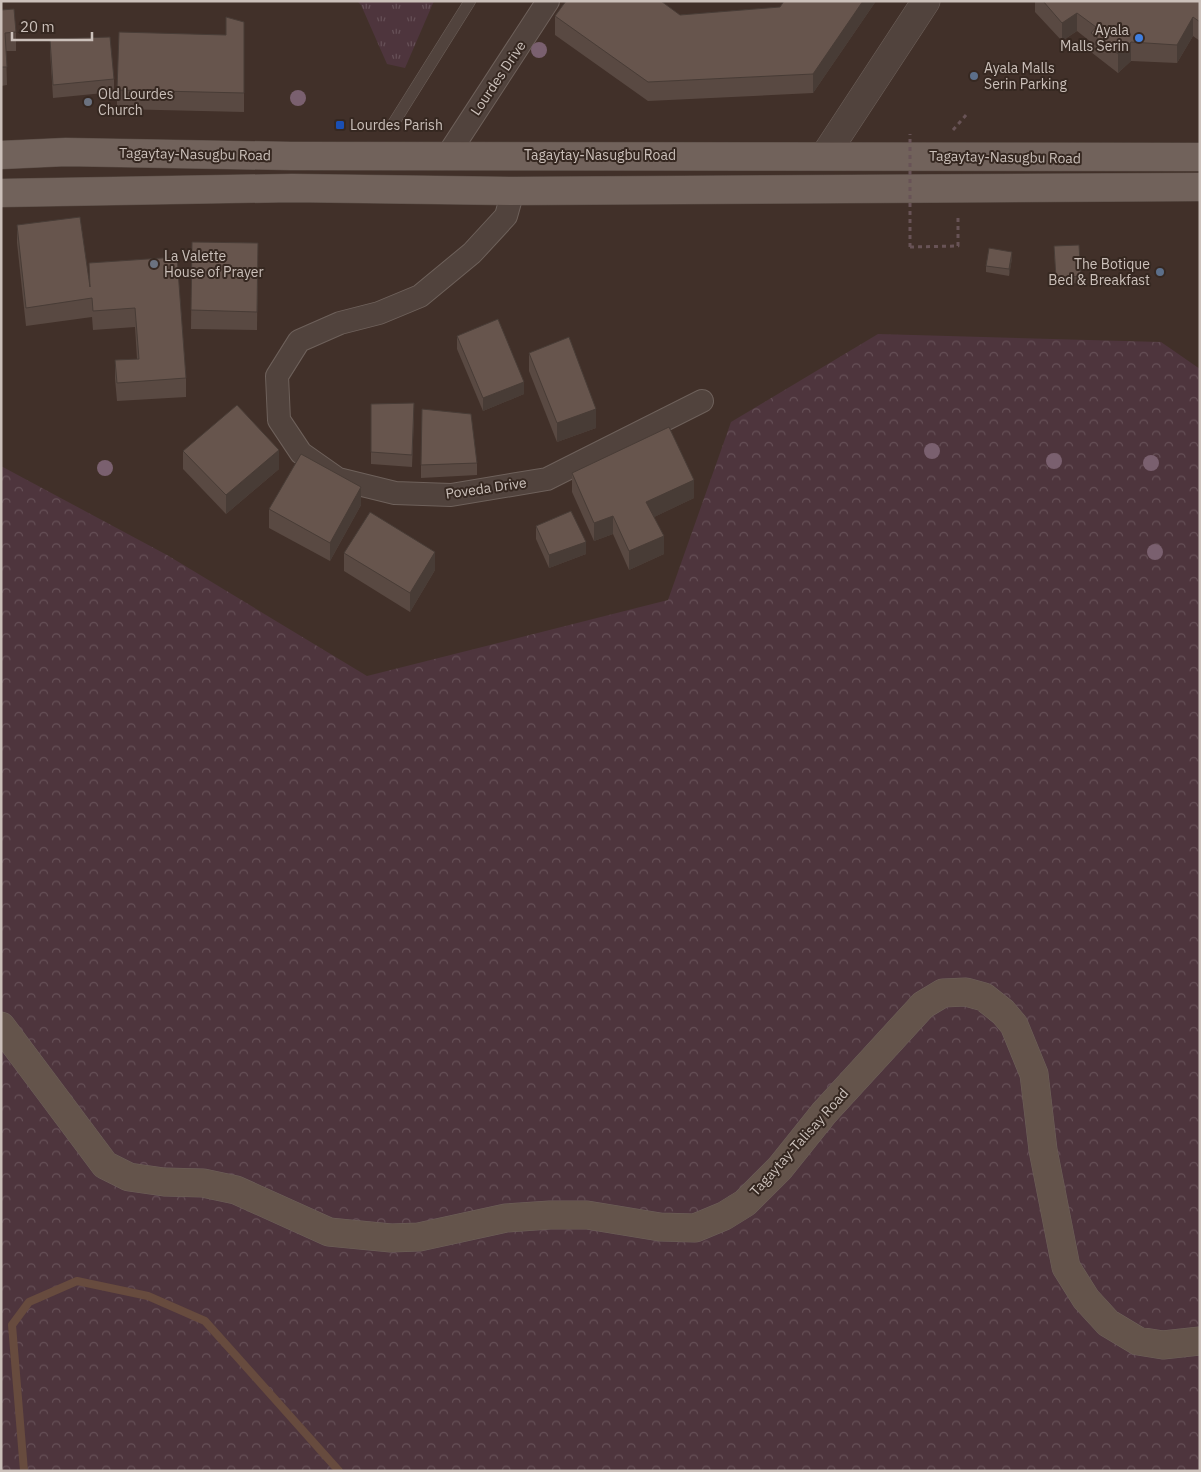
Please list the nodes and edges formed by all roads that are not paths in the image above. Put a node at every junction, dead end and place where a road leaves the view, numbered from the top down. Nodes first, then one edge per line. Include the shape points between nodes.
1 (470, 1) edge
2 (548, 1) edge
3 (926, 1) edge
4 (394, 124) dead end
5 (1, 155) edge
6 (825, 155) junction
7 (447, 156) junction
8 (1200, 157) edge
9 (1200, 186) edge
10 (514, 191) junction
11 (1, 193) edge
12 (702, 401) dead end
13 (1, 1026) edge
14 (1200, 1341) edge

1 - 4 lane
2 - 7 street, Lourdes Drive
3 - 6 street
5 - 7 main road, Tagaytay-Nasugbu Road via 66,152
6 - 7 main road, Tagaytay-Nasugbu Road
6 - 8 main road, Tagaytay-Nasugbu Road
9 - 10 main road
10 - 11 main road via 282,188
10 - 12 street, Poveda Drive via 506,216 472,253 420,296 298,341 277,376 279,420 301,453 338,479 395,493 451,495 547,479
13 - 14 main road, Tagaytay-Talisay Road via 105,1164 129,1177 203,1183 236,1190 328,1232 391,1238 419,1237 506,1218 550,1215 587,1215 660,1227 695,1228 745,1203 780,1168 824,1113 923,1005 943,993 966,992 992,1002 1014,1025 1034,1074 1042,1150 1066,1267 1086,1299 1108,1323 1138,1341 1163,1345

